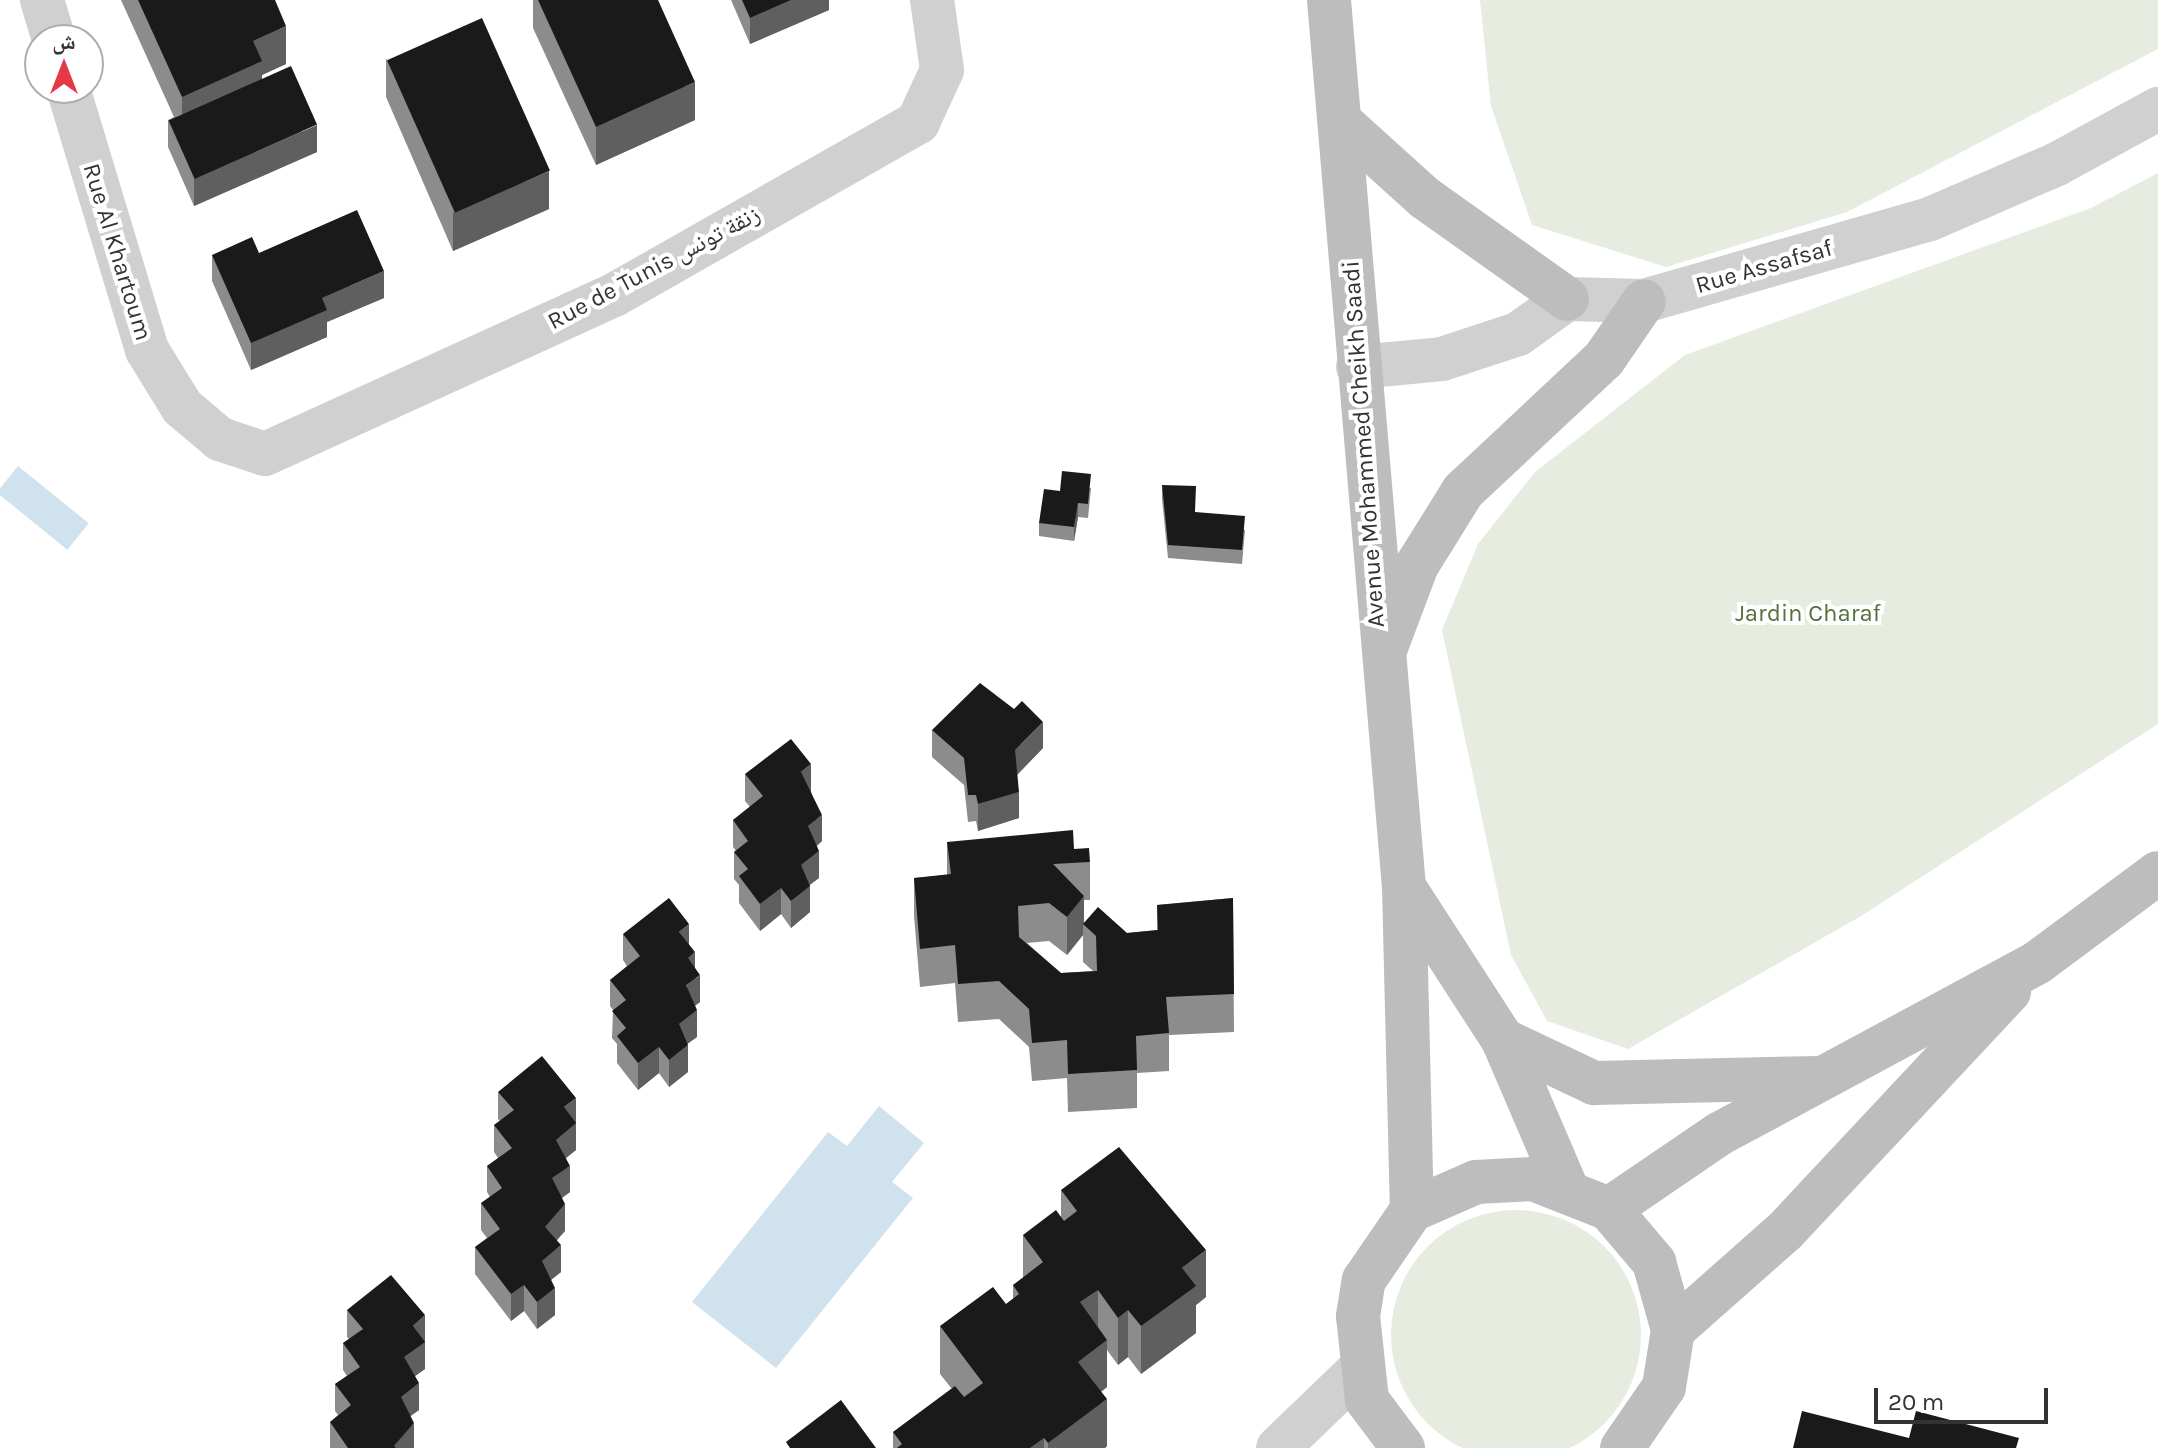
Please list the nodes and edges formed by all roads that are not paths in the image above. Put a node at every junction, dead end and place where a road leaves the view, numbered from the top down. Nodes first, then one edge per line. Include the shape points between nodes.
1 (42, 0) edge
2 (932, 0) edge
3 (1329, 0) edge
4 (49, 24) edge
5 (73, 104) edge
6 (2158, 109) edge
7 (1343, 124) junction
8 (1567, 299) junction
9 (1644, 301) junction
10 (1358, 367) junction
11 (265, 454) joint
12 (1380, 664) junction
13 (2158, 873) edge
14 (1404, 887) junction
15 (2038, 962) junction
16 (1503, 1040) junction
17 (1825, 1078) junction
18 (1567, 1189) junction
19 (1609, 1209) junction
20 (1412, 1210) junction
21 (1673, 1330) junction
22 (1361, 1368) junction
23 (1632, 1445) edge
24 (1278, 1448) edge
25 (1403, 1448) edge

1 - 4 street
2 - 11 street, Rue de Tunis زنقة تونس via 942,70 918,122 614,295
3 - 7 main road, Avenue Mohammed Cheikh Saadi
5 - 11 street, Rue Al Khartoum via 147,350 182,407 220,439
6 - 9 street, Rue Assafsaf via 2057,164 1930,219
7 - 8 main road via 1425,198
7 - 10 main road, Avenue Mohammed Cheikh Saadi
8 - 9 street, Rue Assafsaf
8 - 10 street via 1518,334 1442,359
9 - 12 main road via 1604,359 1463,491 1417,565
10 - 12 main road, Avenue Mohammed Cheikh Saadi
12 - 14 main road, Avenue Mohammed Cheikh Saadi
13 - 15 main road
14 - 16 main road, Avenue Mohammed Cheikh Saadi
14 - 20 main road, Avenue Mohammed Cheikh Saadi
15 - 17 main road
15 - 21 main road via 1785,1231
16 - 17 main road via 1594,1083
16 - 18 main road, Avenue Mohammed Cheikh Saadi
17 - 19 main road via 1719,1134
18 - 19 main road
18 - 20 main road via 1533,1179 1476,1182
19 - 21 main road via 1654,1262
20 - 22 main road via 1364,1280
21 - 23 main road via 1664,1387
22 - 24 street
22 - 25 main road via 1367,1400

